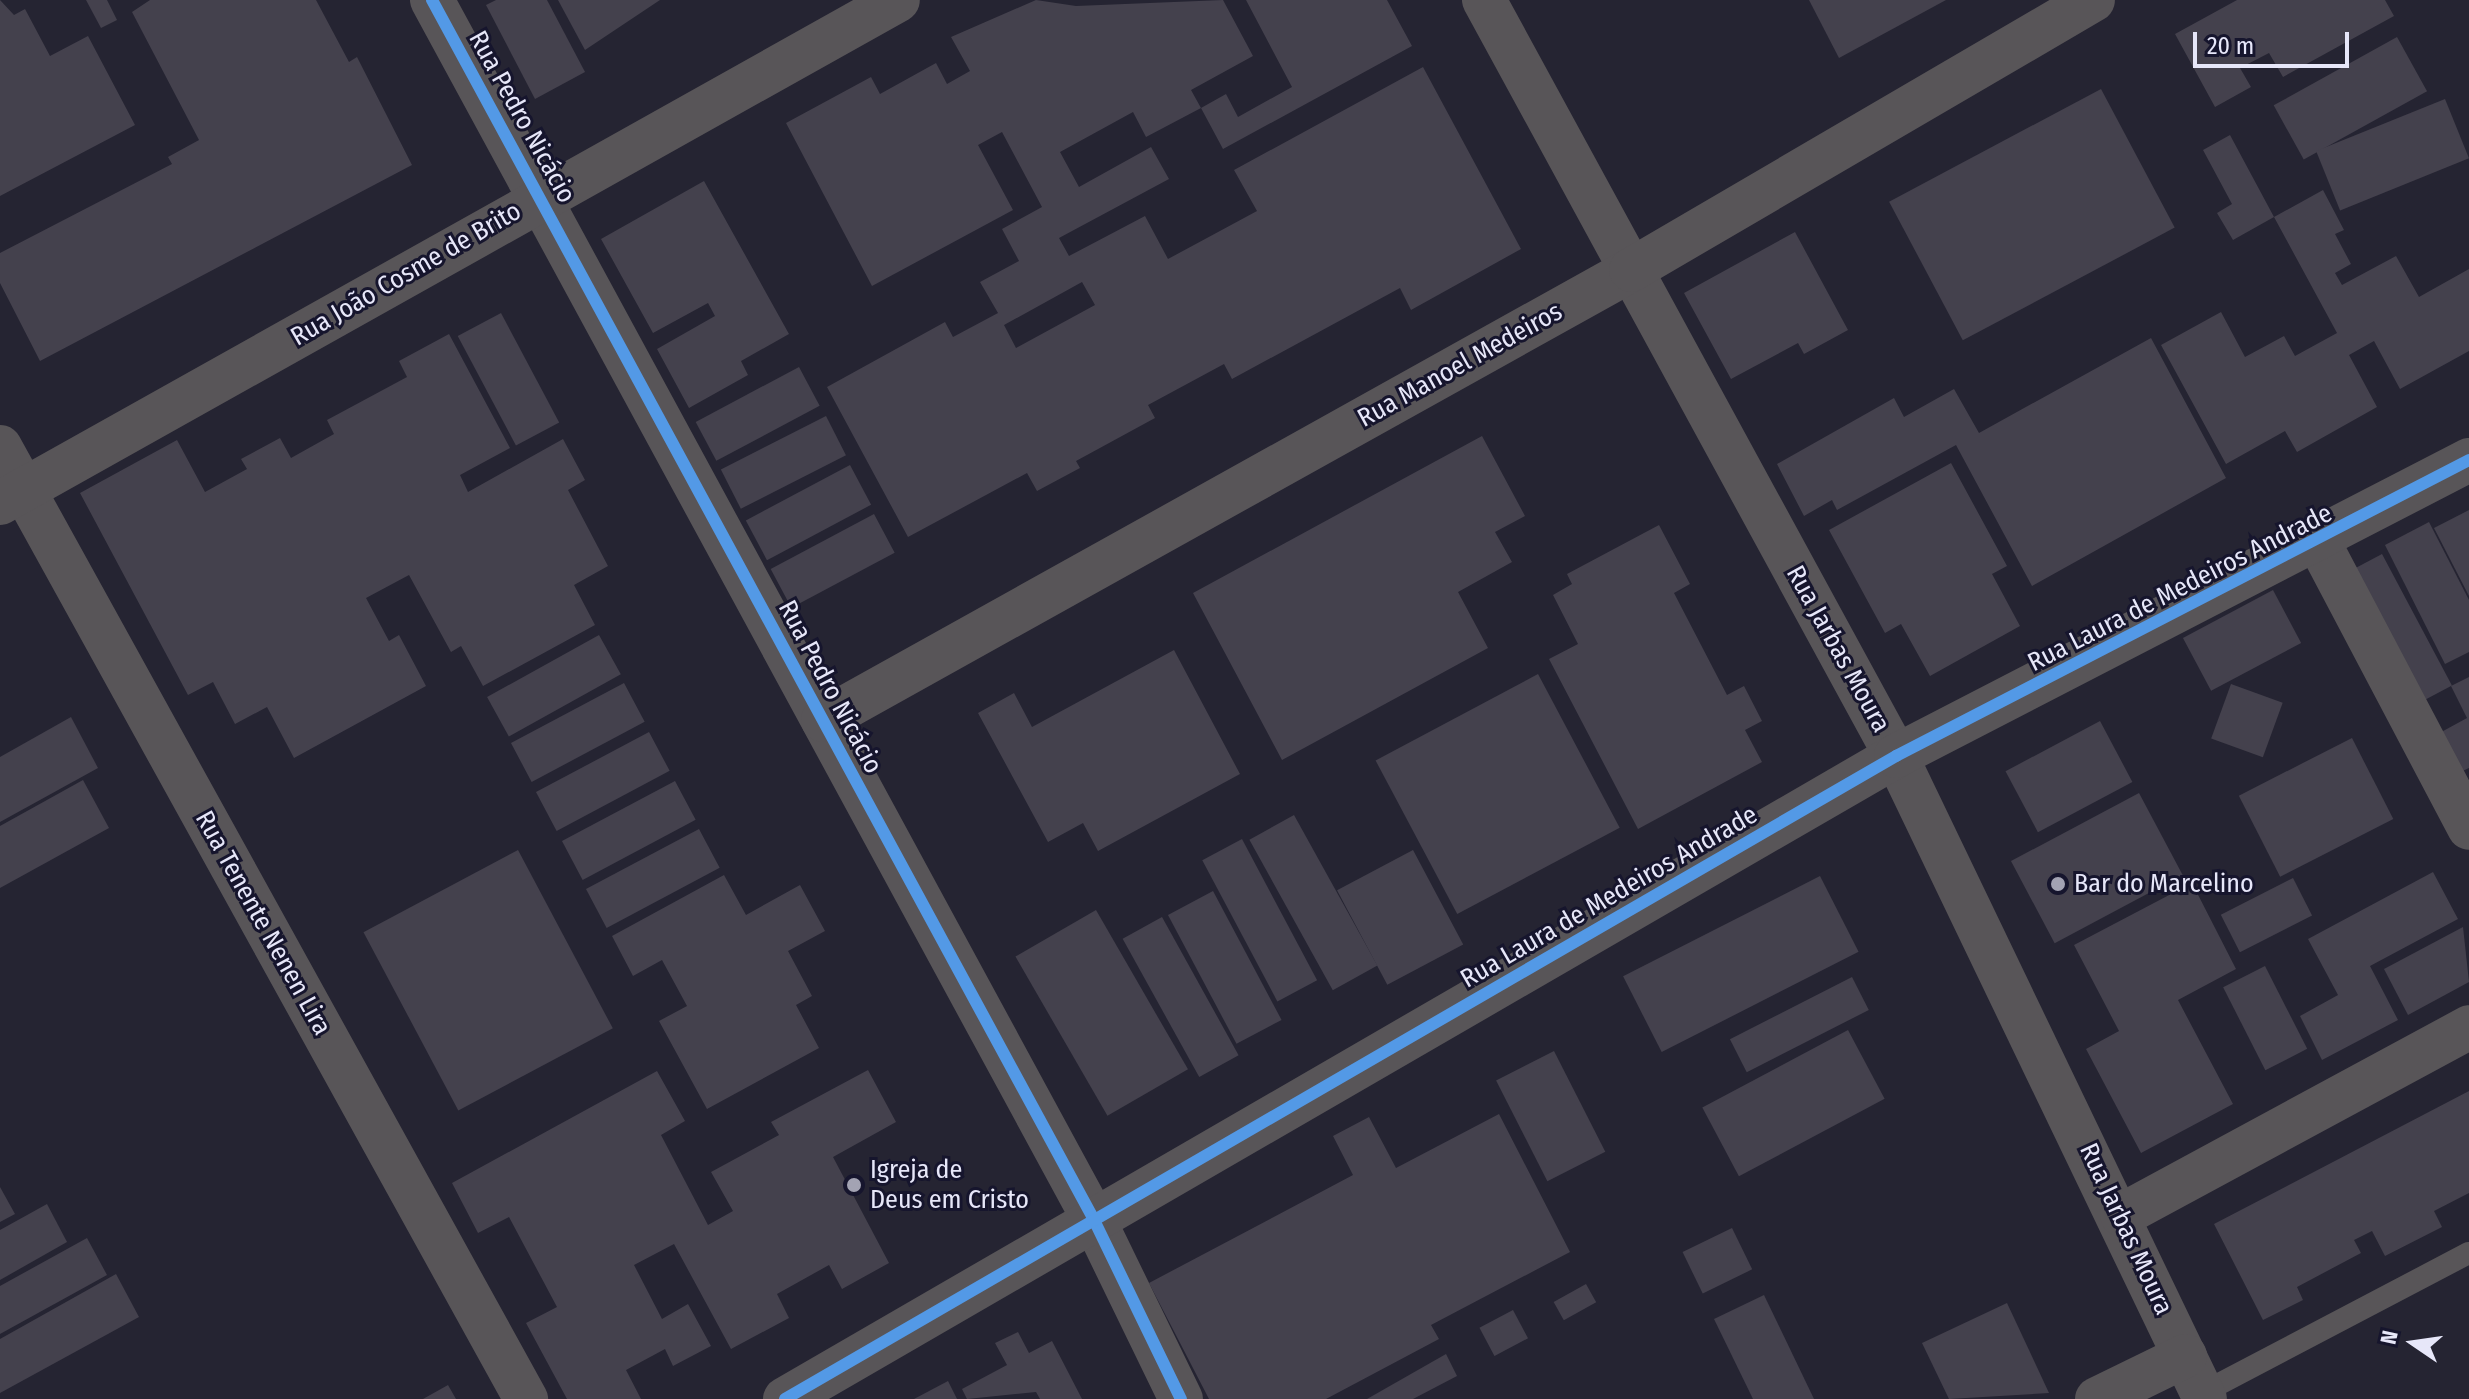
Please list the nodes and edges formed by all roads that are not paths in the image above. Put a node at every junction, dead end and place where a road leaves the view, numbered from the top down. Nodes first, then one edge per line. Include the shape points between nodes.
1 (432, 0) edge
2 (898, 0) edge
3 (1484, 0) edge
4 (2093, 0) edge
5 (542, 197) junction
6 (1631, 270) junction
7 (0, 447) edge
8 (2469, 460) edge
9 (12, 497) edge
10 (2319, 543) junction
11 (823, 720) junction
12 (1896, 756) junction
13 (2469, 828) edge
14 (2469, 1027) edge
15 (2122, 1215) junction
16 (1094, 1220) junction
17 (2469, 1253) edge
18 (2197, 1383) edge
19 (526, 1399) edge
20 (785, 1399) edge
21 (1181, 1399) edge
22 (2097, 1399) edge

1 - 5 street, Rua Pedro Nicácio
2 - 5 street, Rua João Cosme de Brito
3 - 6 street, Rua Jarbas Moura
4 - 6 street, Rua Manoel Medeiros
5 - 9 street, Rua João Cosme de Brito
5 - 11 street, Rua Pedro Nicácio
6 - 11 street, Rua Manoel Medeiros
6 - 12 street, Rua Jarbas Moura
7 - 9 street, Rua Tenente Nenen Lira
8 - 10 street, Rua Laura de Medeiros Andrade
9 - 19 street, Rua Tenente Nenen Lira
10 - 12 street, Rua Laura de Medeiros Andrade
10 - 13 street
11 - 16 street, Rua Pedro Nicácio
12 - 15 street, Rua Jarbas Moura
12 - 16 street, Rua Laura de Medeiros Andrade
14 - 15 street
15 - 18 street, Rua Jarbas Moura
16 - 20 street, Rua Laura de Medeiros Andrade
16 - 21 street, Rua Pedro Nicácio
17 - 18 lane
18 - 22 street

